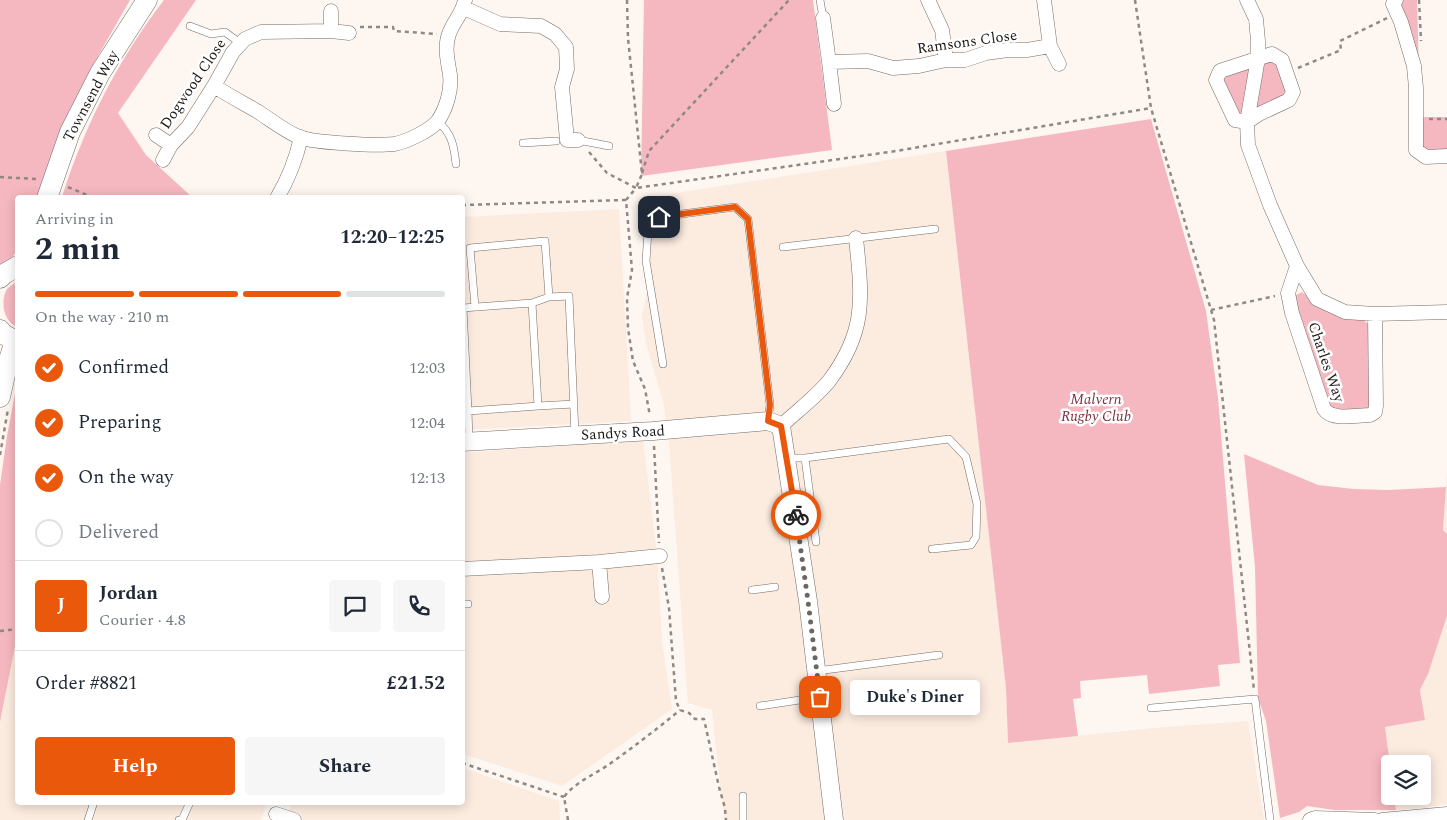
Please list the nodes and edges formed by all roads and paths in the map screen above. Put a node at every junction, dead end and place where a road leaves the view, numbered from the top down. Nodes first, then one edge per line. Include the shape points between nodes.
1 (147, 0) edge
2 (627, 0) edge
3 (789, 0) edge
4 (820, 0) edge
5 (928, 0) edge
6 (1044, 0) edge
7 (1135, 0) edge
8 (1247, 0) edge
9 (464, 4) edge
10 (1392, 4) edge
11 (331, 10) dead end
12 (823, 18) joint
13 (190, 26) dead end
14 (331, 31) junction
15 (349, 33) joint
16 (448, 34) junction
17 (240, 43) junction
18 (1050, 46) junction
19 (1258, 58) junction
20 (946, 60) junction
21 (829, 62) junction
22 (1059, 64) dead end
23 (1286, 73) junction
24 (214, 86) junction
25 (834, 104) dead end
26 (1151, 108) junction
27 (1415, 118) junction
28 (1447, 119) edge
29 (437, 121) junction
30 (1247, 122) junction
31 (156, 135) dead end
32 (301, 137) junction
33 (567, 140) junction
34 (523, 143) dead end
35 (171, 145) junction
36 (609, 146) dead end
37 (1447, 156) edge
38 (163, 160) dead end
39 (456, 164) dead end
40 (642, 174) junction
41 (636, 188) junction
42 (48, 195) edge
43 (280, 195) edge
44 (626, 200) junction
45 (465, 205) edge
46 (935, 229) dead end
47 (856, 238) junction
48 (783, 247) dead end
49 (466, 248) edge
50 (1297, 266) junction
51 (15, 268) edge
52 (0, 278) edge
53 (1288, 293) junction
54 (548, 297) junction
55 (532, 303) junction
56 (475, 307) junction
57 (465, 308) edge
58 (1211, 310) junction
59 (1447, 312) edge
60 (1374, 314) junction
61 (11, 337) edge
62 (663, 364) dead end
63 (5, 400) edge
64 (574, 404) junction
65 (538, 406) junction
66 (465, 411) edge
67 (775, 423) junction
68 (653, 432) junction
69 (575, 435) junction
70 (466, 441) edge
71 (0, 455) edge
72 (796, 458) junction
73 (816, 542) dead end
74 (932, 549) dead end
75 (660, 556) junction
76 (599, 562) junction
77 (465, 569) edge
78 (775, 587) dead end
79 (752, 590) dead end
80 (602, 597) dead end
81 (15, 629) edge
82 (0, 631) edge
83 (939, 655) dead end
84 (816, 671) junction
85 (820, 697) junction
86 (1255, 699) junction
87 (760, 706) dead end
88 (1151, 708) dead end
89 (680, 710) junction
90 (465, 764) edge
91 (743, 796) dead end
92 (564, 797) junction
93 (93, 805) edge
94 (189, 805) edge
95 (277, 812) edge
96 (1447, 814) edge
97 (88, 820) edge
98 (179, 820) edge
99 (294, 820) edge
100 (568, 820) edge
101 (726, 820) edge
102 (743, 820) edge
103 (834, 820) edge
104 (1270, 820) edge
105 (1310, 820) edge
106 (1375, 820) edge
107 (1382, 820) edge

1 - 42 main road, Townsend Way via 100,73 70,132
2 - 40 path
3 - 40 path via 649,151
4 - 12 lane
5 - 20 street via 942,30
6 - 18 street
7 - 26 path
8 - 19 street, Charles Way via 1256,19
9 - 16 street
9 - 33 street via 500,24 541,26 555,34 566,47 567,70 562,87
10 - 23 path via 1340,41 1341,50
10 - 27 street via 1414,66
11 - 14 street
12 - 21 street
13 - 17 lane via 211,34 224,32
14 - 15 street, Dogwood Close
14 - 17 street, Dogwood Close via 261,32
15 - 16 path via 352,27 393,27 394,31
16 - 29 street via 449,94
17 - 24 street, Dogwood Close
18 - 20 street, Ramsons Close via 1008,50 965,60
18 - 22 street
19 - 23 street via 1272,54 1282,60
19 - 30 street, Charles Way
19 - 30 street via 1220,71 1216,80 1235,120
20 - 21 street, Ramsons Close via 893,68 868,61
21 - 25 street
23 - 30 street via 1293,92 1289,100
24 - 32 street via 280,128
24 - 35 street, Dogwood Close via 188,127
26 - 41 path
26 - 58 path
27 - 28 path
27 - 37 street via 1416,150 1426,157
29 - 32 street via 426,131 394,144
29 - 39 lane via 445,127 453,142
30 - 50 street, Charles Way via 1248,145
31 - 35 street, Dogwood Close
32 - 43 street via 297,157
33 - 34 lane
33 - 36 lane
33 - 41 path via 607,173
35 - 38 street, Dogwood Close
40 - 41 path
41 - 44 path
44 - 45 path
44 - 68 path via 632,270 627,298 628,328 633,360 645,389
46 - 47 lane
47 - 48 lane
47 - 67 street via 861,308 855,336 828,382
49 - 54 lane via 545,241
49 - 56 lane
50 - 53 street
50 - 60 street, Charles Way via 1318,299 1345,312
51 - 52 main road
53 - 58 path
53 - 60 street, Charles Way via 1324,408 1334,416 1370,415 1375,412
54 - 55 lane
54 - 64 lane via 570,296
55 - 56 lane
55 - 65 lane
56 - 57 lane
58 - 86 path
59 - 60 street, Charles Way
61 - 63 main road
62 - 67 lane via 646,260 648,231 659,217 735,207 748,219 770,405
63 - 71 path
64 - 65 lane
64 - 69 lane
65 - 66 lane
66 - 70 lane
67 - 68 street, Sandys Road
67 - 72 street
68 - 69 street, Sandys Road
68 - 75 path
69 - 70 street, Sandys Road
72 - 73 lane
72 - 74 lane via 950,439 966,457 977,504 976,536 971,545
72 - 84 street
75 - 76 street
75 - 89 path via 669,608 676,701
76 - 77 street
76 - 80 street
78 - 79 lane
81 - 82 path
83 - 84 lane
84 - 85 street
85 - 87 lane
85 - 103 street
86 - 88 lane
86 - 104 lane
89 - 92 path via 638,744 570,789
89 - 101 path via 696,719 704,719
90 - 92 path
91 - 102 lane
92 - 100 path
93 - 97 lane
94 - 98 lane via 182,820
95 - 99 street
96 - 107 street
105 - 106 street

